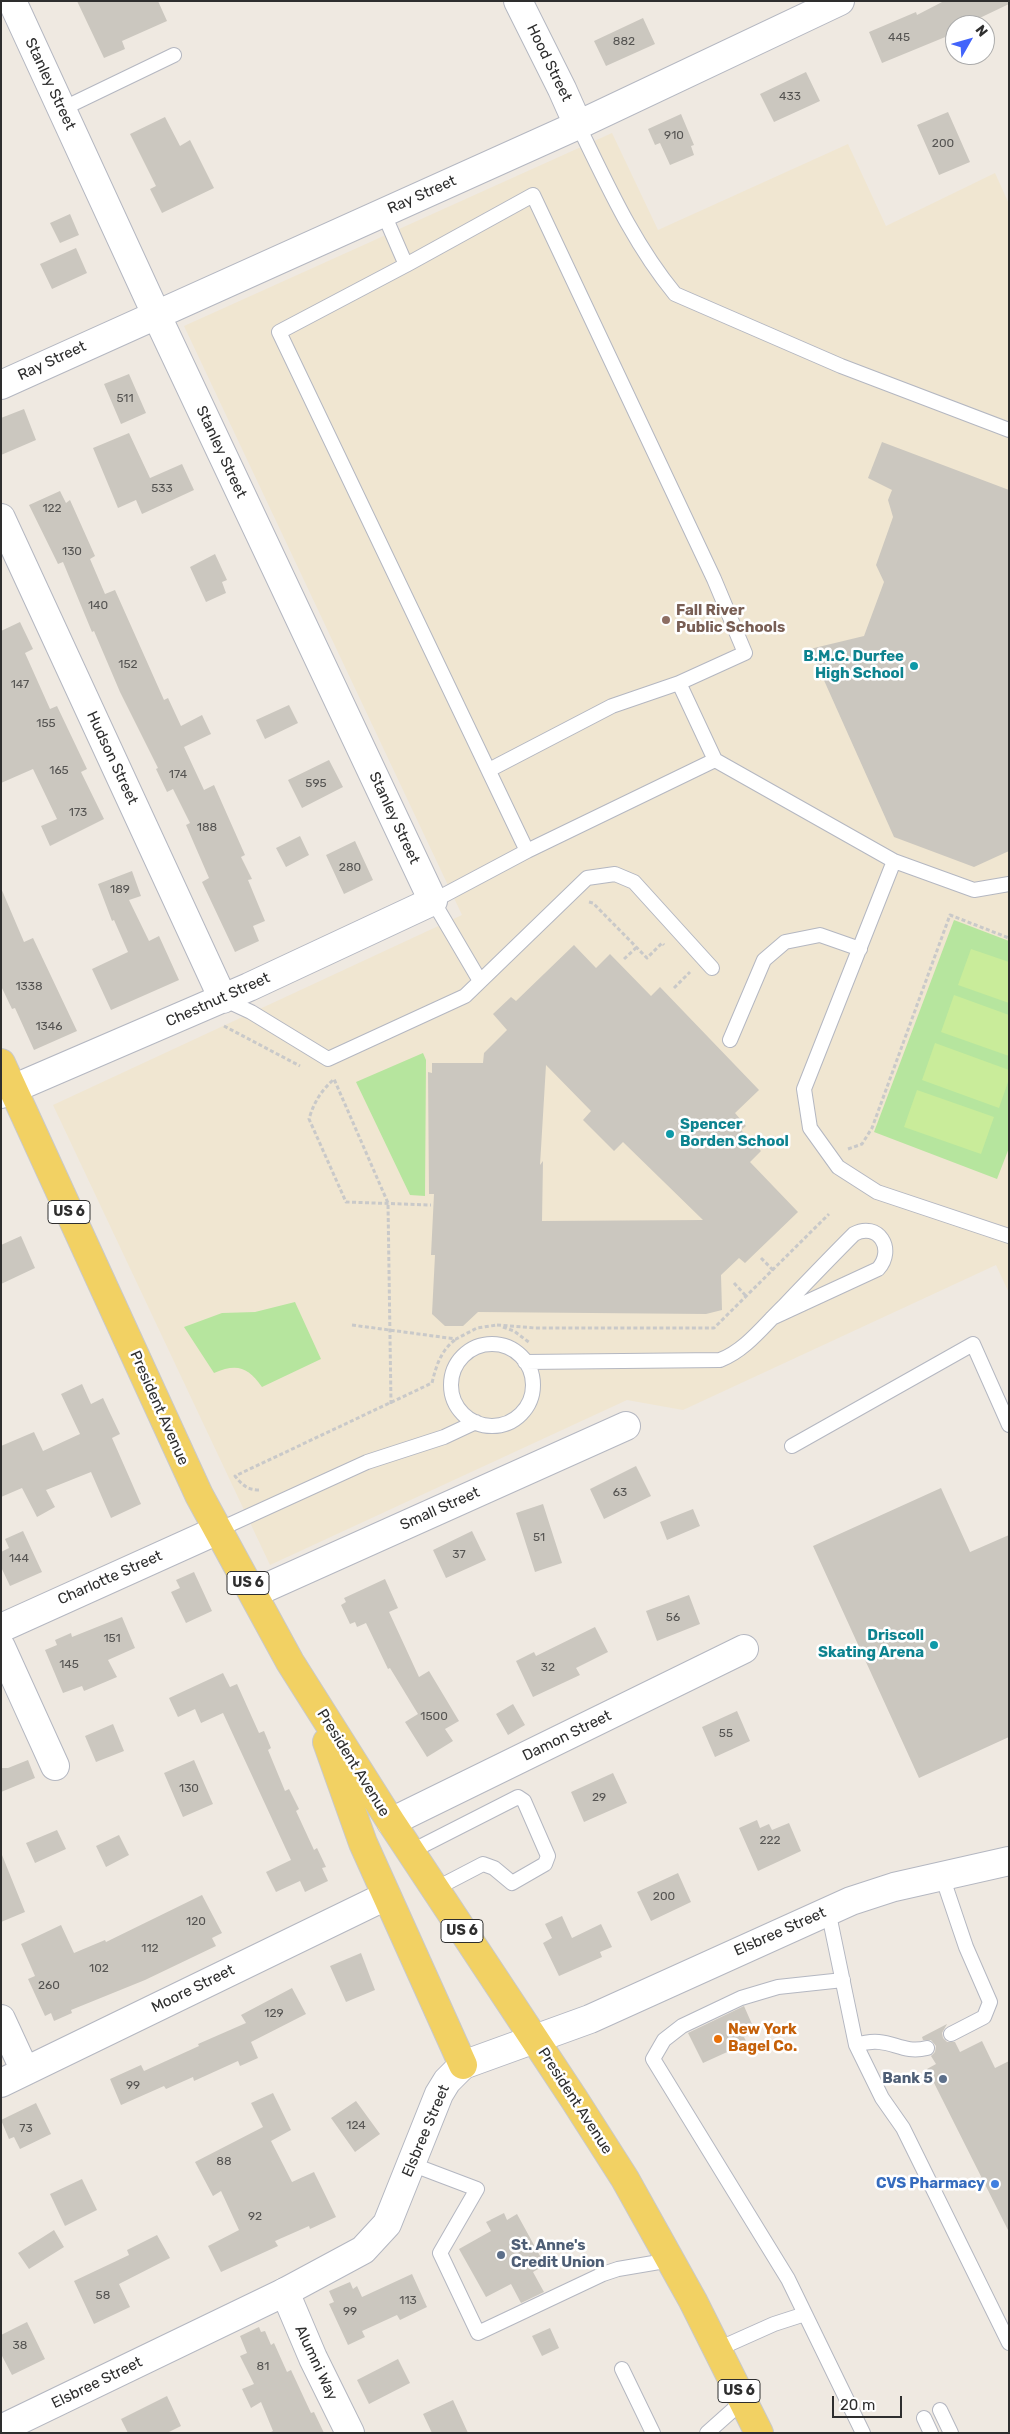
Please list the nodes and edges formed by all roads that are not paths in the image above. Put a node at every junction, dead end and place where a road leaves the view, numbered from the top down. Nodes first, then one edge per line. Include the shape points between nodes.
1 (12, 1) edge
2 (518, 1) edge
3 (840, 1) edge
4 (808, 8) edge
5 (174, 55) dead end
6 (62, 109) junction
7 (578, 126) junction
8 (384, 212) junction
9 (406, 264) junction
10 (156, 314) junction
11 (1, 385) edge
12 (1009, 430) edge
13 (1, 518) edge
14 (679, 683) junction
15 (715, 760) junction
16 (488, 770) junction
17 (527, 851) junction
18 (894, 862) junction
19 (1009, 884) edge
20 (433, 901) junction
21 (860, 949) junction
22 (712, 968) dead end
23 (480, 981) junction
24 (223, 999) junction
25 (730, 1040) dead end
26 (1, 1063) edge
27 (8, 1092) edge
28 (1009, 1236) edge
29 (772, 1318) junction
30 (525, 1362) junction
31 (476, 1422) junction
32 (1009, 1425) edge
33 (626, 1426) dead end
34 (792, 1446) dead end
35 (218, 1530) junction
36 (254, 1593) junction
37 (1, 1628) edge
38 (1, 1647) edge
39 (744, 1649) dead end
40 (311, 1696) junction
41 (55, 1766) dead end
42 (391, 1822) junction
43 (410, 1852) junction
44 (1009, 1861) edge
45 (942, 1876) junction
46 (435, 1889) junction
47 (386, 1896) junction
48 (828, 1910) junction
49 (843, 1980) junction
50 (1, 2019) edge
51 (951, 2034) dead end
52 (535, 2040) junction
53 (856, 2045) junction
54 (927, 2048) dead end
55 (464, 2065) junction
56 (13, 2077) edge
57 (411, 2164) junction
58 (670, 2260) junction
59 (285, 2292) junction
60 (804, 2314) junction
61 (1009, 2343) edge
62 (718, 2349) junction
63 (622, 2369) dead end
64 (744, 2400) junction
65 (940, 2410) dead end
66 (924, 2418) dead end
67 (1, 2429) edge
68 (350, 2433) edge
69 (653, 2433) edge
70 (707, 2433) edge
71 (759, 2433) edge
72 (863, 2433) edge
73 (931, 2433) edge
74 (951, 2433) edge

1 - 6 street, Stanley Street
2 - 7 street, Hood Street
3 - 4 street, Ray Street
4 - 7 street, Ray Street
5 - 6 lane
6 - 10 street, Stanley Street
7 - 8 street, Ray Street
7 - 12 lane via 628,227 675,294 841,366
8 - 9 lane
8 - 10 street, Ray Street
9 - 14 lane via 533,195 714,579 745,653
9 - 16 lane via 279,332
10 - 11 street, Ray Street
10 - 20 street, Stanley Street
13 - 24 street, Hudson Street
14 - 15 lane
14 - 16 lane via 612,706
15 - 17 lane
15 - 18 lane
16 - 17 lane
17 - 20 lane
18 - 19 lane via 974,890
18 - 21 lane
20 - 23 lane
20 - 24 street, Chestnut Street
21 - 25 lane via 820,935 785,942 764,960
21 - 28 lane via 804,1089 810,1128 838,1167 877,1192
22 - 23 lane via 634,882 615,874 587,878
23 - 24 lane via 465,996 328,1060 251,1012
24 - 27 street, Chestnut Street
26 - 27 main road, President Avenue / US 6
27 - 35 main road, President Avenue / US 6
29 - 29 lane via 878,1268 883,1264 886,1251 882,1239 871,1231 854,1234
29 - 30 lane via 740,1350 720,1360
30 - 31 lane via 533,1382 526,1408 504,1424
30 - 31 lane via 506,1346 488,1344 471,1349 458,1362 451,1379 453,1397 462,1413
31 - 35 lane via 444,1437 367,1462
32 - 34 lane via 973,1344
33 - 36 street, Small Street
35 - 36 main road, President Avenue / US 6
35 - 37 street, Charlotte Street
36 - 40 main road, President Avenue / US 6
38 - 41 street
39 - 42 street, Damon Street
40 - 42 main road, President Avenue / US 6
40 - 47 main road via 362,1843
42 - 43 main road, President Avenue / US 6
43 - 46 main road, President Avenue / US 6
43 - 46 lane via 518,1797 524,1801 548,1856 544,1864 512,1883 494,1868 483,1864
44 - 45 street, Elsbree Street
45 - 48 street, Elsbree Street via 874,1893
45 - 51 lane via 966,1947 988,1994 988,2010 984,2017
46 - 52 main road, President Avenue / US 6
47 - 55 main road
47 - 56 street, Moore Street
48 - 49 lane
48 - 52 street, Elsbree Street via 590,2019
49 - 53 lane
49 - 60 lane via 778,1987 741,1998 682,2026 664,2040 653,2059 788,2279
50 - 56 street
52 - 55 street, Elsbree Street
52 - 58 main road, President Avenue / US 6 via 620,2171
53 - 54 lane via 885,2041 915,2051
53 - 61 lane via 882,2098 903,2128
55 - 57 street, Elsbree Street via 439,2094
57 - 58 lane via 477,2189 440,2253 478,2333 596,2277 618,2269
57 - 59 street, Elsbree Street via 388,2224 372,2243 350,2259
58 - 62 main road, President Avenue / US 6
59 - 67 street, Elsbree Street
59 - 68 street, Alumni Way
60 - 62 lane
60 - 72 lane
62 - 64 main road, President Avenue / US 6
63 - 69 lane
64 - 70 lane
64 - 71 main road, President Avenue / US 6
65 - 74 lane
66 - 73 lane

